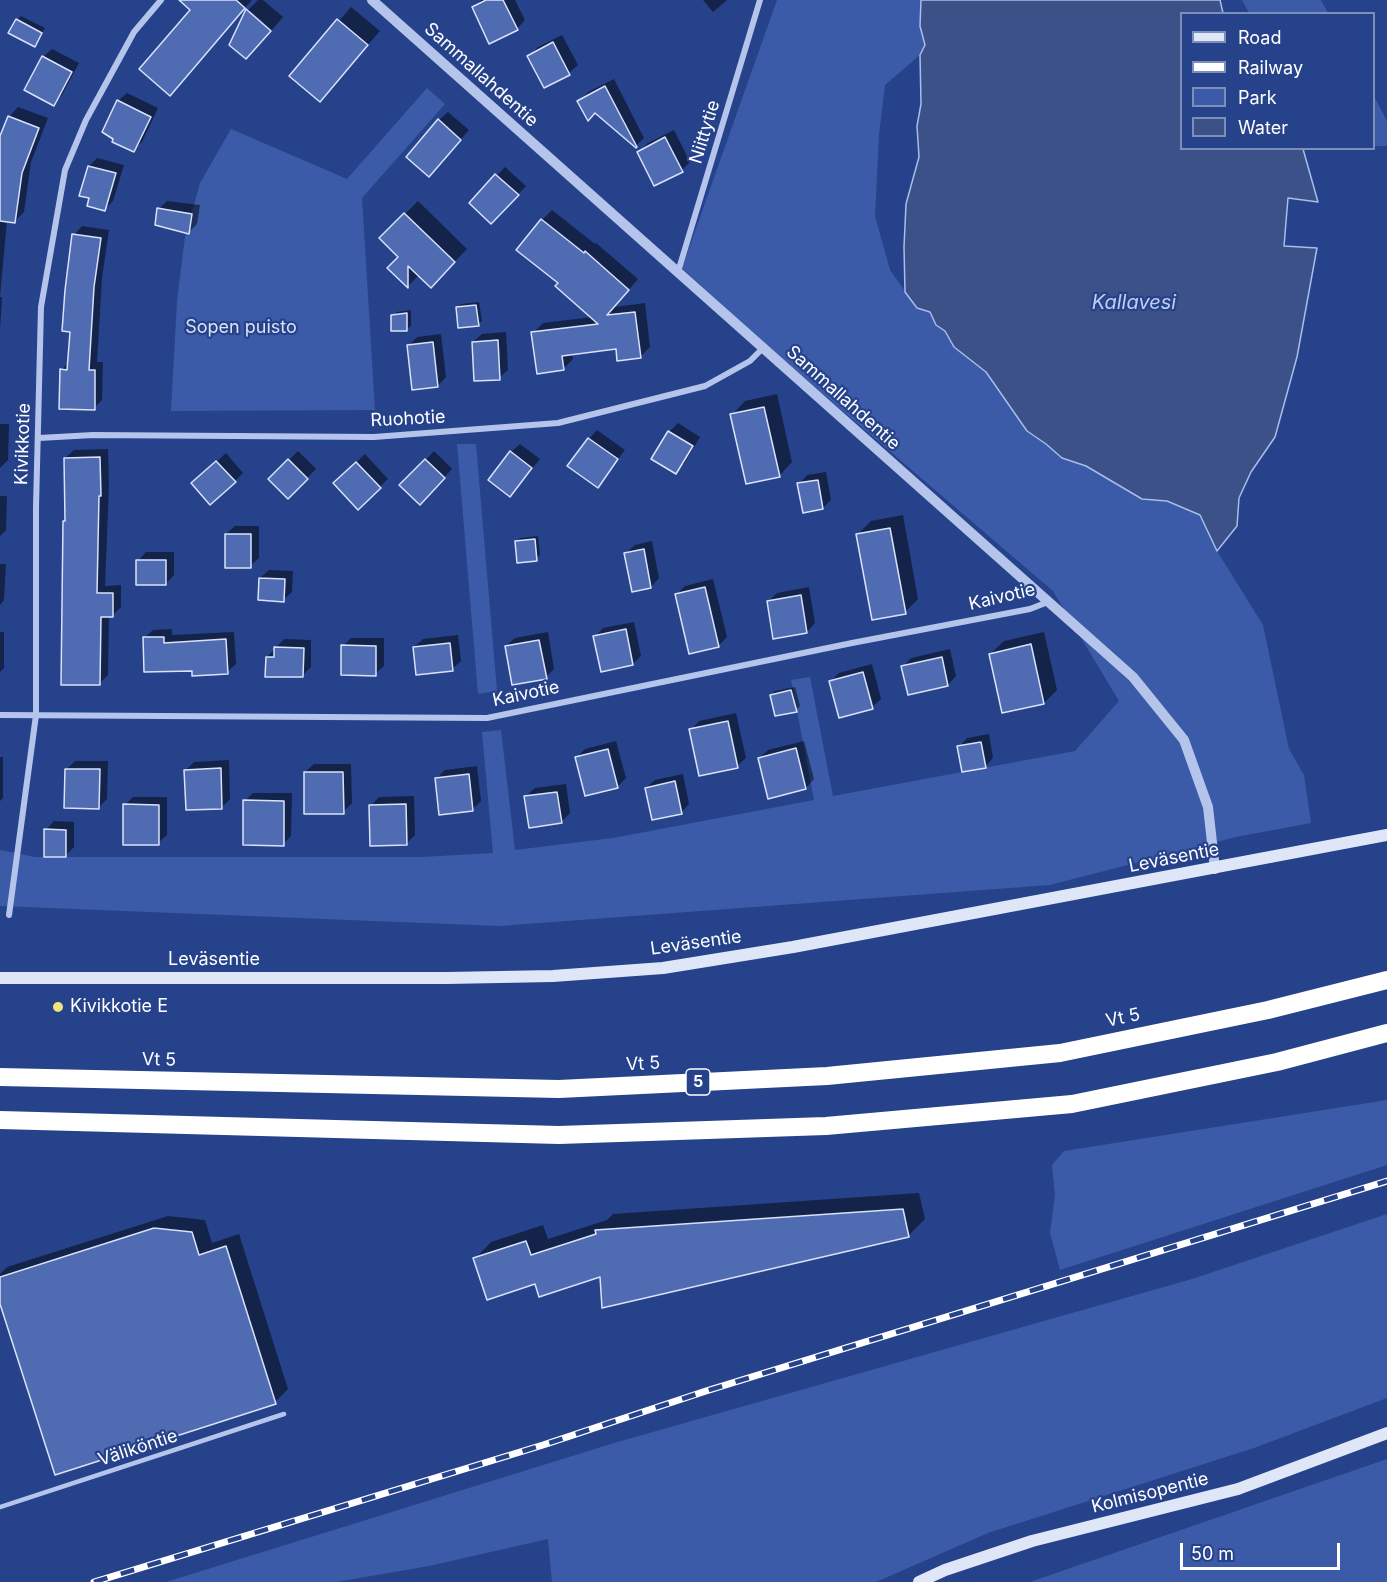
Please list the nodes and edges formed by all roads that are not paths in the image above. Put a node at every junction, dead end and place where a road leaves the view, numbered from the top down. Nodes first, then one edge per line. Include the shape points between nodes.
1 (161, 0) edge
2 (372, 0) edge
3 (760, 0) edge
4 (678, 273) junction
5 (763, 348) junction
6 (39, 438) junction
7 (1048, 602) junction
8 (0, 715) edge
9 (36, 715) junction
10 (1387, 835) edge
11 (1215, 869) junction
12 (9, 915) dead end
13 (0, 978) edge
14 (1387, 980) edge
15 (1387, 1033) edge
16 (0, 1077) edge
17 (0, 1120) edge
18 (284, 1414) dead end
19 (1387, 1434) edge
20 (0, 1507) edge
21 (920, 1582) edge

1 - 6 street, Kivikkotie via 134,32 86,120 65,171 41,307
2 - 4 street, Sammallahdentie
3 - 4 street, Niittytie
4 - 5 street, Sammallahdentie
5 - 6 street, Ruohotie via 750,361 705,386 558,423 374,436
5 - 7 street, Sammallahdentie
6 - 9 street, Kivikkotie
7 - 9 street, Kaivotie via 1030,609 487,718
7 - 11 street, Sammallahdentie via 1133,677 1184,740 1208,807
8 - 9 street, Kaivotie
9 - 12 street, Kivikkotie
10 - 11 main road, Leväsentie
11 - 13 main road, Leväsentie via 663,968 459,978
14 - 16 highway, Vt 5 / 5 via 1268,1010 1060,1053 827,1076 559,1089
15 - 17 highway via 1278,1062 1072,1104 826,1126 560,1135
18 - 20 lane, Väliköntie
19 - 21 main road, Kolmisopentie via 1238,1489 1032,1541

